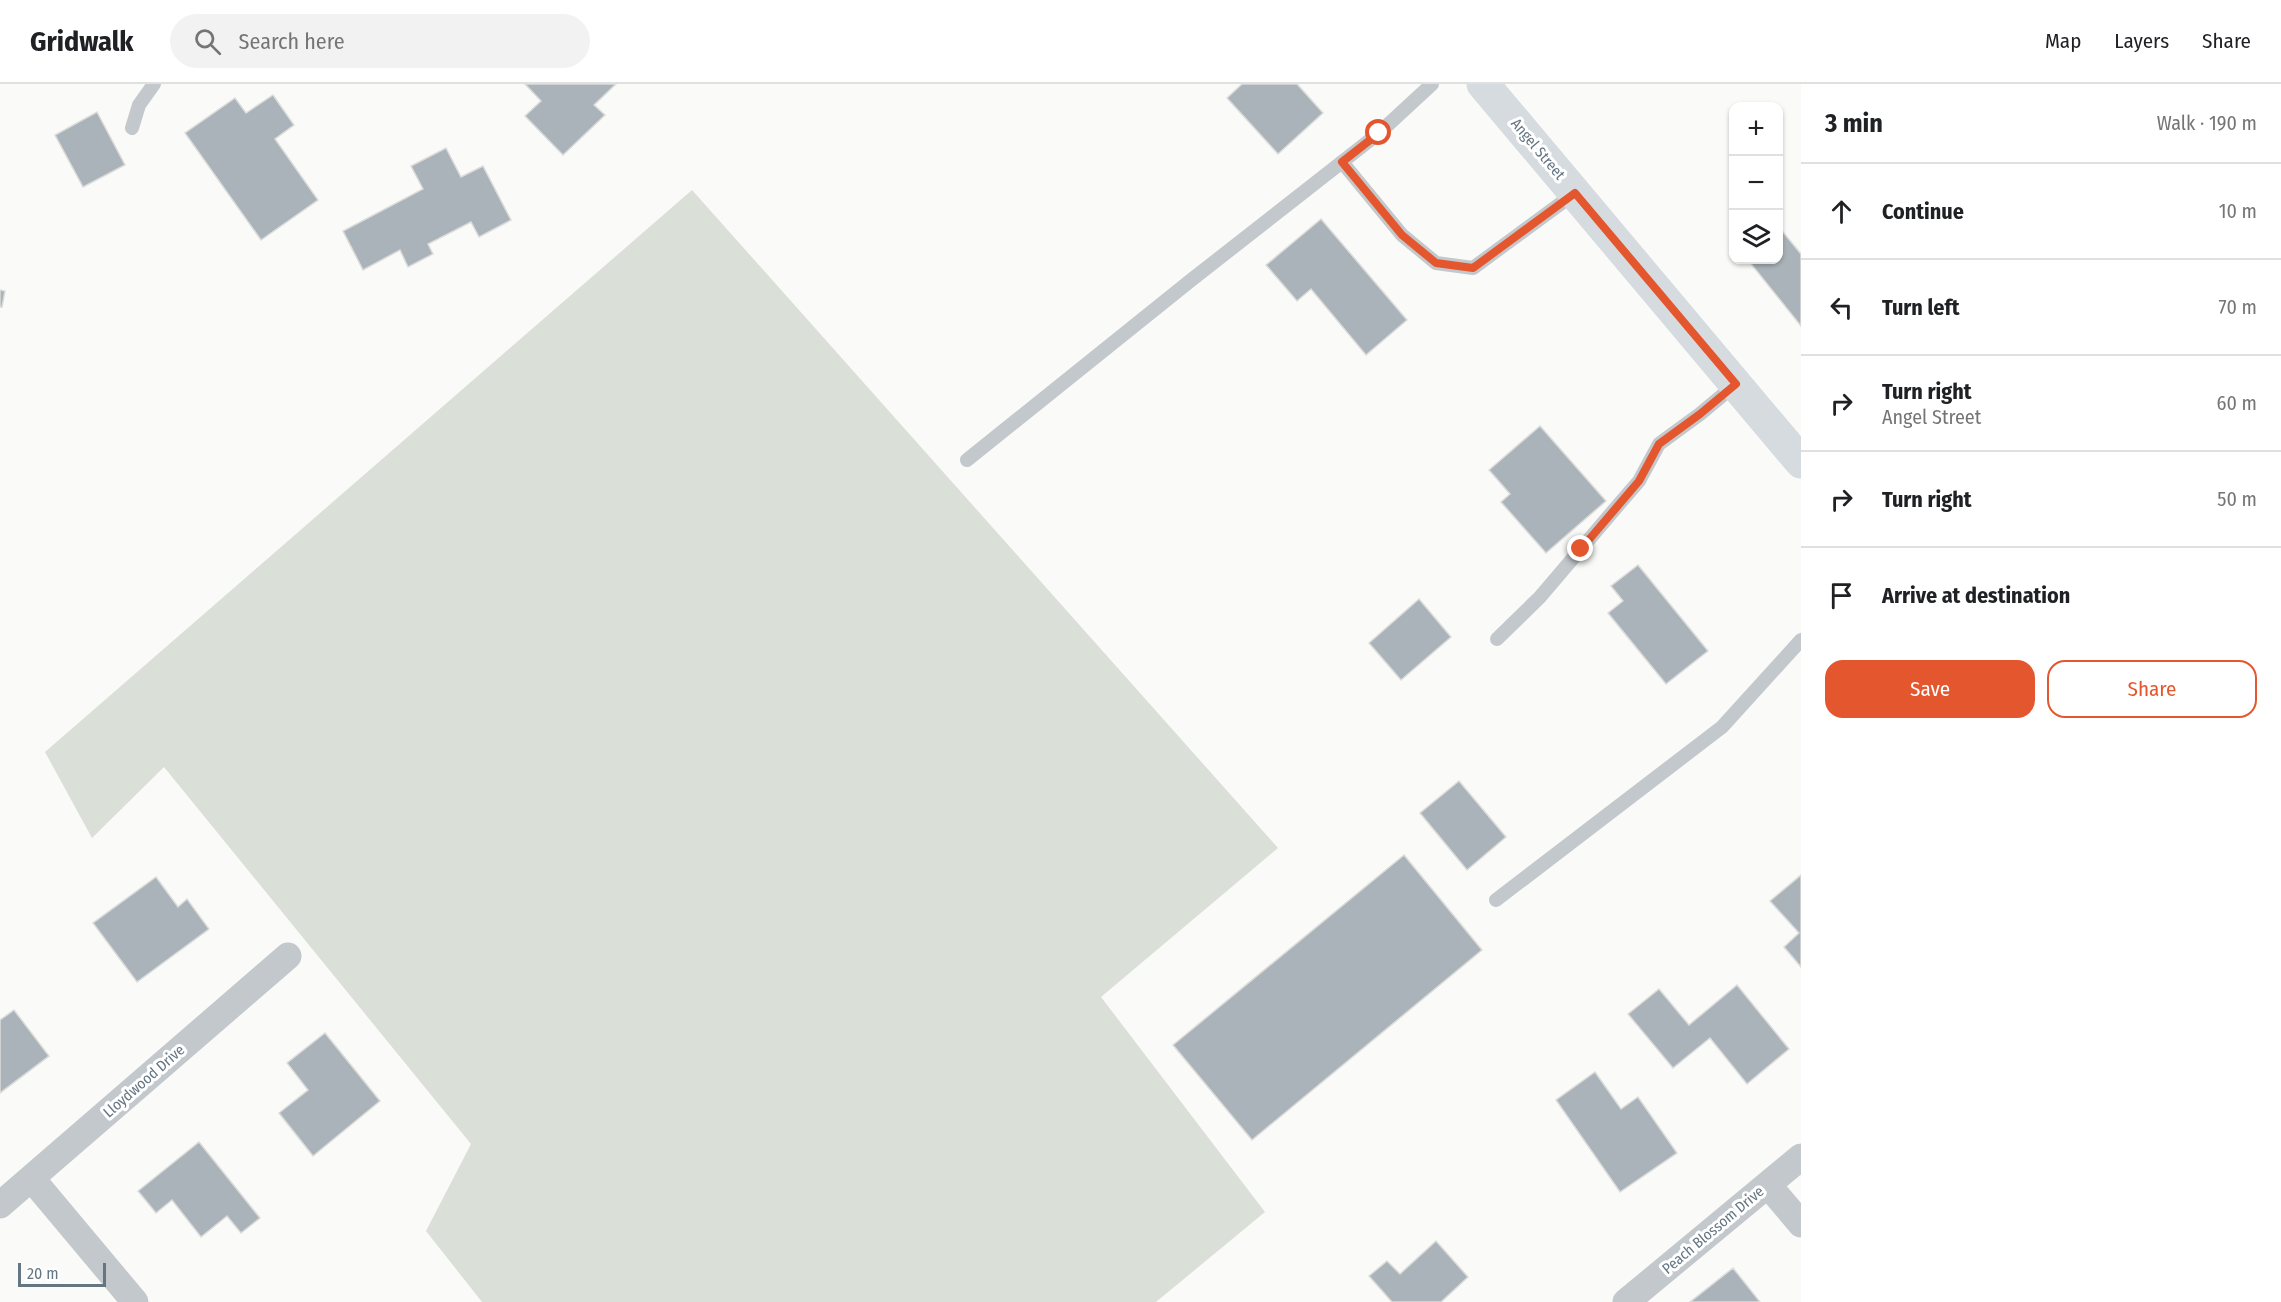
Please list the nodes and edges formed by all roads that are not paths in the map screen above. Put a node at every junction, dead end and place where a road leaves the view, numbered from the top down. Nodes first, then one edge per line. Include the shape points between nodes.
1 (154, 84) edge
2 (1432, 84) edge
3 (1489, 86) edge
4 (132, 128) dead end
5 (1342, 162) junction
6 (1575, 193) junction
7 (1736, 384) junction
8 (967, 460) dead end
9 (1801, 462) edge
10 (1497, 639) dead end
11 (1801, 640) edge
12 (1496, 900) dead end
13 (288, 956) dead end
14 (1801, 1157) edge
15 (32, 1179) junction
16 (1768, 1185) junction
17 (0, 1205) edge
18 (1801, 1224) edge
19 (135, 1302) edge
20 (1626, 1302) edge

1 - 4 lane via 139,105
2 - 5 lane
3 - 6 main road, Angel Street
5 - 6 lane via 1402,235 1436,263 1473,268
5 - 8 lane
6 - 7 main road, Angel Street
7 - 9 main road, Angel Street
7 - 10 lane via 1659,444 1633,488 1540,597
11 - 12 lane via 1722,727
13 - 15 street, Lloydwood Drive
14 - 16 street, Peach Blossom Drive
15 - 17 street, Lloydwood Drive
15 - 19 street
16 - 18 street
16 - 20 street, Peach Blossom Drive

